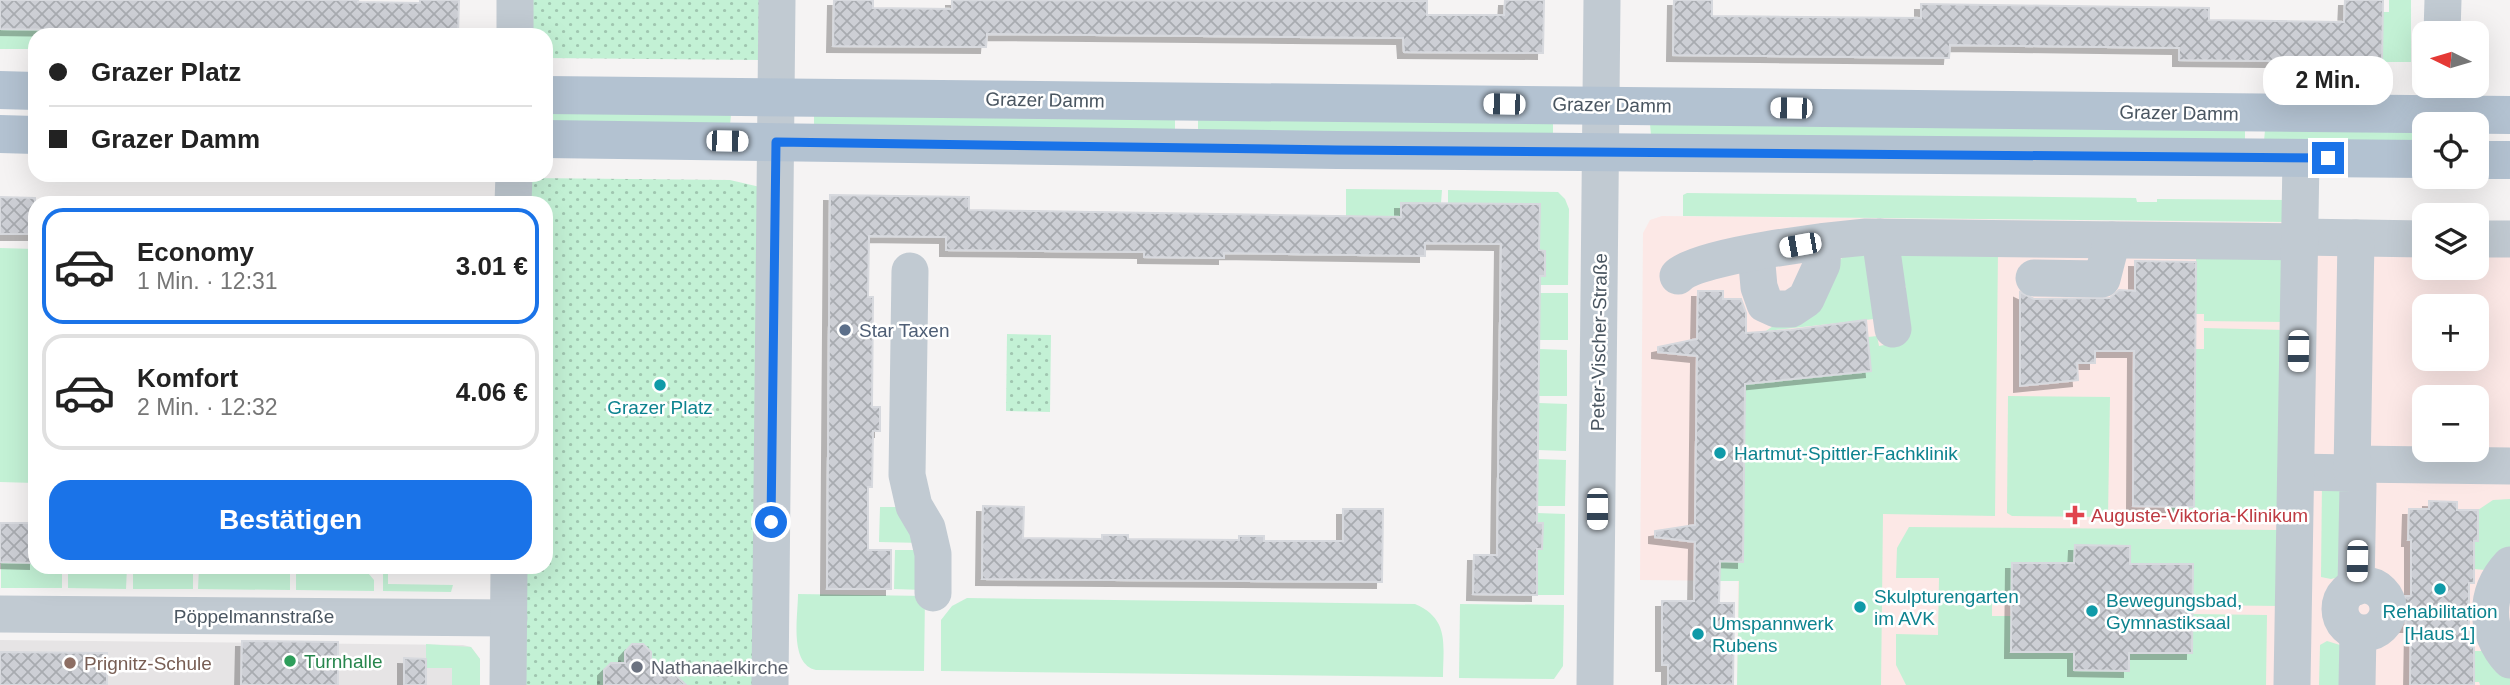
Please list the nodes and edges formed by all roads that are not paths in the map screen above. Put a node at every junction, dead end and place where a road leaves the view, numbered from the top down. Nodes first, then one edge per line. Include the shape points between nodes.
1 (515, 0) edge
2 (777, 0) edge
3 (1602, 0) edge
4 (2442, 0) edge
5 (2442, 21) edge
6 (515, 28) edge
7 (0, 90) edge
8 (28, 91) edge
9 (553, 95) edge
10 (776, 98) junction
11 (1601, 106) junction
12 (2441, 108) edge
13 (2510, 116) edge
14 (0, 134) edge
15 (28, 135) edge
16 (553, 139) edge
17 (776, 142) junction
18 (1600, 151) junction
19 (2301, 158) junction
20 (2412, 159) edge
21 (2489, 160) edge
22 (2510, 160) edge
23 (1880, 237) junction
24 (2356, 238) junction
25 (2061, 239) junction
26 (2300, 239) junction
27 (2412, 239) edge
28 (2489, 239) edge
29 (2510, 239) edge
30 (2112, 240) junction
31 (1823, 242) junction
32 (1756, 253) junction
33 (910, 271) dead end
34 (1678, 276) dead end
35 (1893, 329) dead end
36 (2510, 466) edge
37 (2352, 469) junction
38 (2296, 472) junction
39 (2510, 565) edge
40 (509, 574) edge
41 (2294, 578) junction
42 (933, 593) dead end
43 (2350, 609) junction
44 (0, 614) edge
45 (509, 618) junction
46 (2293, 638) junction
47 (2510, 660) edge
48 (508, 685) edge
49 (770, 685) edge
50 (1595, 685) edge
51 (2292, 685) edge
52 (2357, 685) edge

1 - 6 street
2 - 10 street
3 - 11 street, Peter-Vischer-Straße
4 - 5 street
7 - 8 main road
9 - 10 main road, Grazer Damm
10 - 11 main road, Grazer Damm
10 - 17 street
11 - 12 main road, Grazer Damm
11 - 18 street, Peter-Vischer-Straße
12 - 13 main road, Grazer Damm
14 - 15 main road
16 - 17 main road
17 - 18 main road
17 - 49 street
18 - 19 main road
18 - 50 street, Peter-Vischer-Straße
19 - 20 main road
19 - 26 street
21 - 22 main road
23 - 25 street
23 - 31 street
23 - 35 street
24 - 26 street
24 - 27 street
24 - 37 street
25 - 30 street
25 - 30 street via 2048,278 2102,279
26 - 30 street
26 - 38 street
28 - 29 street
31 - 32 street
31 - 32 street via 1822,264 1805,299 1791,309 1765,304
32 - 34 street via 1704,262
33 - 42 street via 907,475 933,554
36 - 37 street
37 - 38 street
37 - 43 street via 2358,485
38 - 41 street
39 - 47 street via 2498,580 2490,613 2492,630
40 - 45 street
41 - 43 street
41 - 46 street
43 - 46 street
43 - 52 street
44 - 45 street, Pöppelmannstraße
45 - 48 street
46 - 51 street

